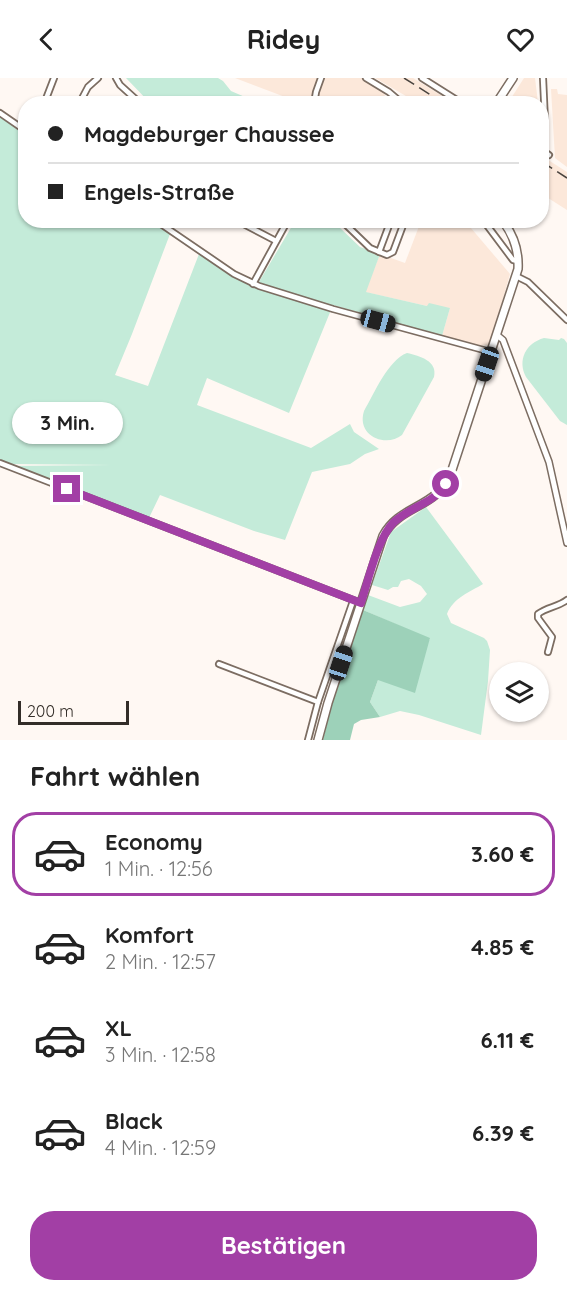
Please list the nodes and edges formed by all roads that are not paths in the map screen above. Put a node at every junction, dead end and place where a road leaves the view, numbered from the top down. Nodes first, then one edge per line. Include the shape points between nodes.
1 (54, 78) edge
2 (98, 78) edge
3 (116, 78) edge
4 (321, 78) edge
5 (366, 78) edge
6 (422, 78) edge
7 (513, 78) edge
8 (543, 78) edge
9 (47, 96) edge
10 (83, 96) edge
11 (132, 96) edge
12 (315, 96) edge
13 (394, 96) edge
14 (450, 96) edge
15 (501, 96) edge
16 (544, 96) edge
17 (0, 113) edge
18 (18, 126) edge
19 (167, 228) edge
20 (251, 228) edge
21 (283, 228) edge
22 (349, 228) edge
23 (388, 228) edge
24 (402, 228) edge
25 (489, 228) edge
26 (508, 228) edge
27 (276, 241) junction
28 (379, 252) junction
29 (518, 261) junction
30 (516, 276) junction
31 (253, 284) junction
32 (567, 320) edge
33 (497, 334) junction
34 (491, 352) junction
35 (0, 463) edge
36 (567, 543) edge
37 (567, 600) edge
38 (357, 602) junction
39 (548, 652) dead end
40 (219, 664) dead end
41 (318, 702) junction
42 (308, 740) edge
43 (318, 740) edge

1 - 9 street
2 - 10 street
3 - 11 street
4 - 12 street
5 - 13 street
6 - 14 street
7 - 15 main road
8 - 16 street
17 - 18 street
19 - 31 street
20 - 27 street
21 - 27 street
22 - 28 street
23 - 28 street
24 - 28 street via 393,252
25 - 29 street via 513,260
26 - 29 main road
27 - 31 street
29 - 30 main road
30 - 32 street
30 - 33 main road
31 - 34 street
33 - 34 main road
33 - 36 street via 503,340 545,450
34 - 38 main road via 446,484 386,531
35 - 38 street
37 - 39 street via 538,614 552,637
38 - 41 street
38 - 43 main road
40 - 41 street
41 - 42 street

